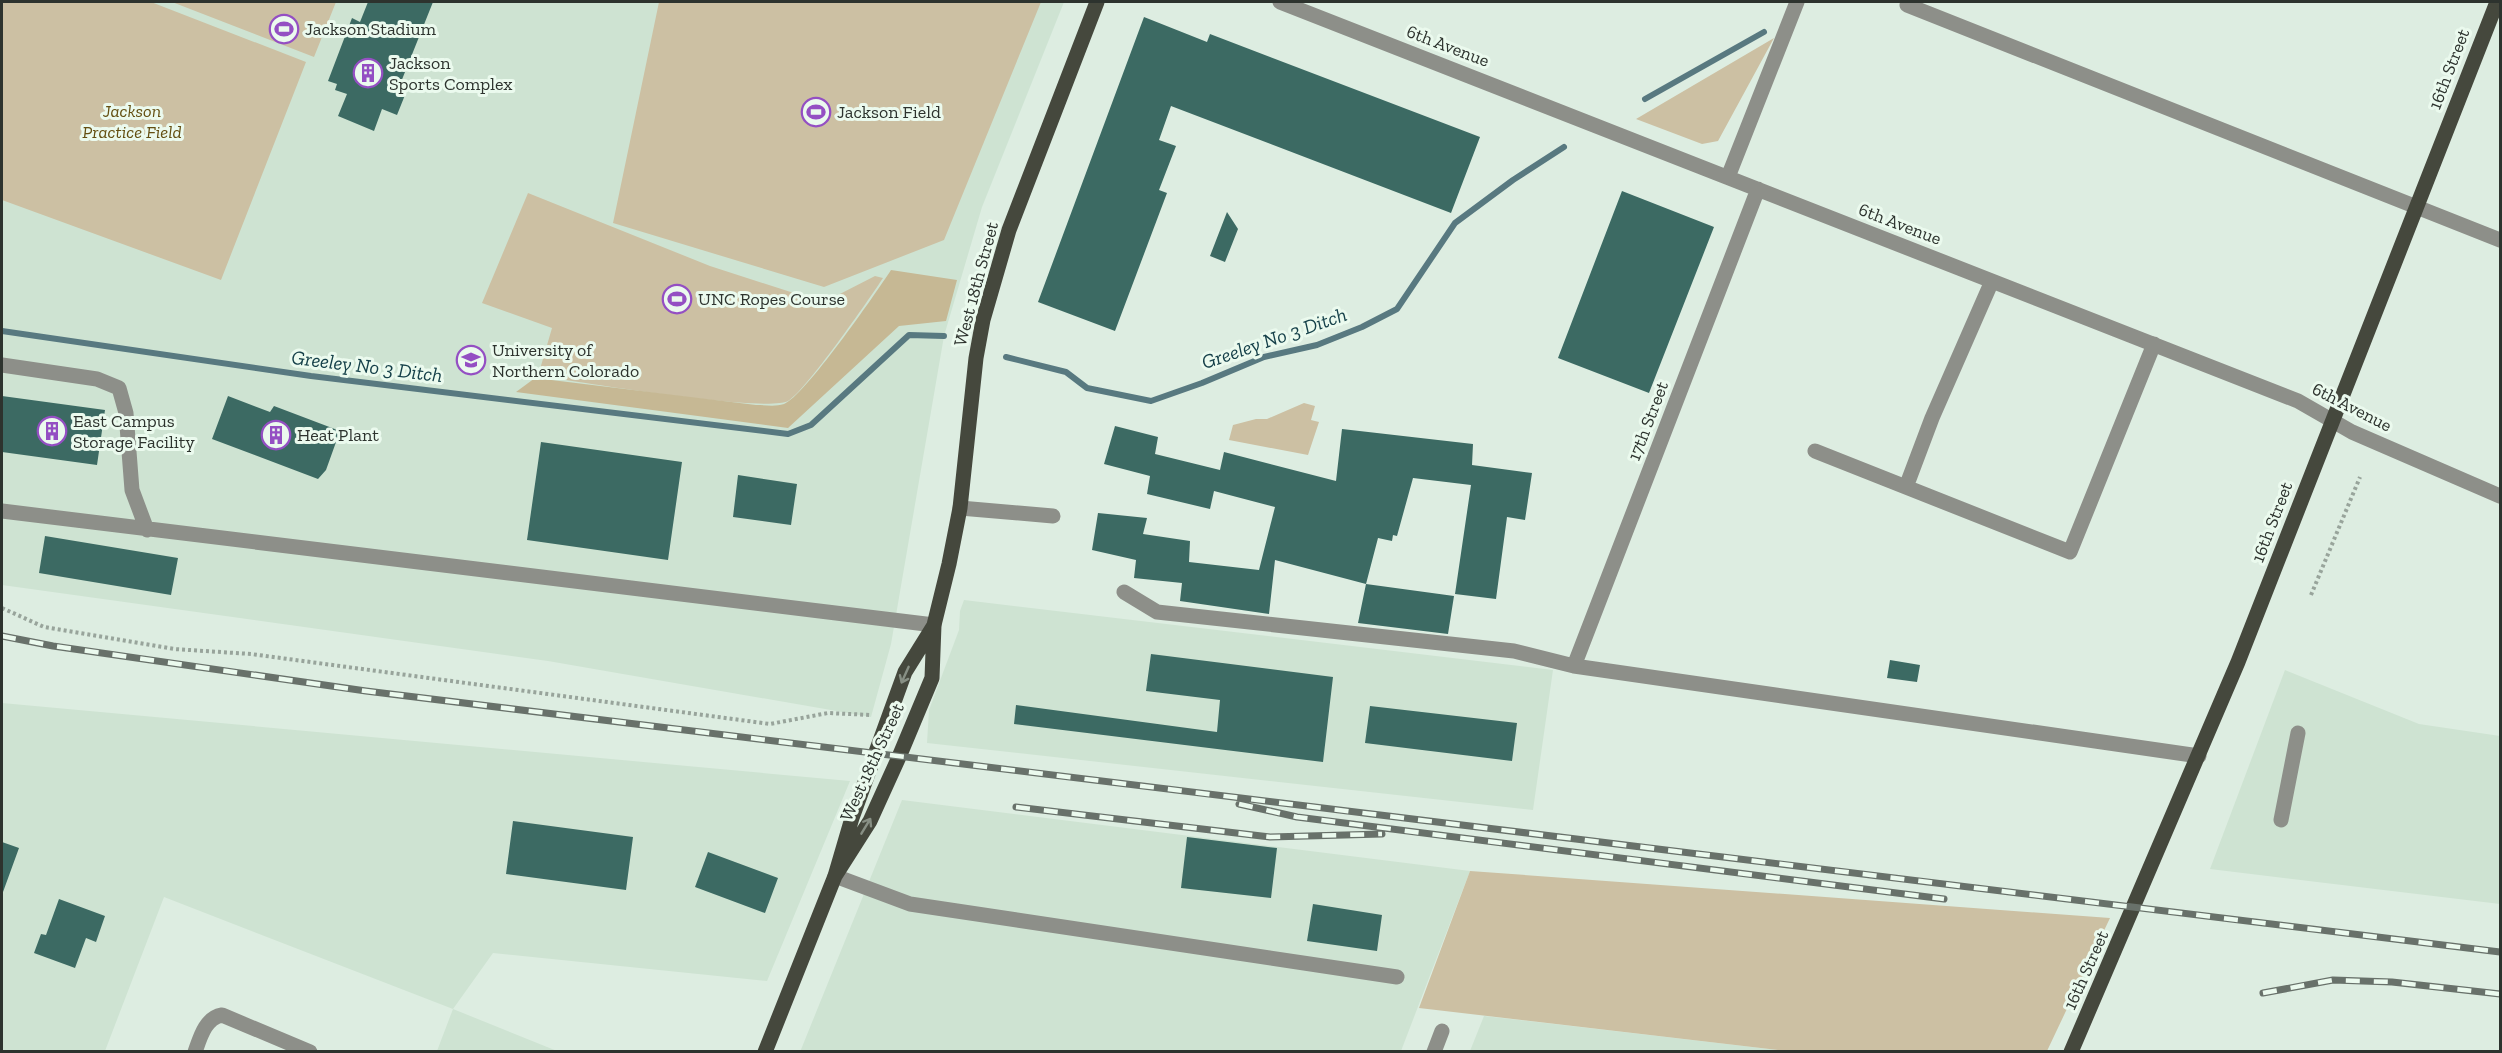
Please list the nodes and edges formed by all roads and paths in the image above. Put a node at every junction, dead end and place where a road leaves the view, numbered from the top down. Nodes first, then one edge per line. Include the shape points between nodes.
1 (1097, 2) edge
2 (1280, 2) edge
3 (1797, 2) edge
4 (2497, 2) edge
5 (1906, 5) dead end
6 (1728, 177) junction
7 (1758, 189) junction
8 (2416, 207) junction
9 (2500, 240) edge
10 (1992, 281) junction
11 (2154, 344) junction
12 (2, 365) edge
13 (2332, 421) junction
14 (1815, 451) dead end
15 (2360, 477) dead end
16 (1906, 487) junction
17 (2500, 496) edge
18 (960, 508) junction
19 (2, 512) edge
20 (1053, 516) dead end
21 (147, 530) junction
22 (1124, 592) dead end
23 (2311, 596) dead end
24 (2, 608) edge
25 (934, 625) junction
26 (1574, 666) junction
27 (890, 716) junction
28 (2298, 733) dead end
29 (2199, 756) junction
30 (2281, 820) dead end
31 (835, 876) junction
32 (1397, 977) dead end
33 (1442, 1031) dead end
34 (195, 1052) edge
35 (310, 1052) edge
36 (765, 1052) edge
37 (1434, 1052) edge
38 (2071, 1052) edge

1 - 18 main road, West 18th Street via 1017,208 983,320
2 - 6 street, 6th Avenue
3 - 6 street
4 - 8 main road, 16th Street
5 - 8 street
6 - 7 street, 6th Avenue
7 - 10 street, 6th Avenue
7 - 26 street, 17th Street
8 - 9 street
8 - 13 main road, 16th Street
10 - 11 street, 6th Avenue
10 - 16 street
11 - 13 street, 6th Avenue via 2298,401
11 - 16 street via 2070,552
12 - 21 street via 97,379 119,388 126,413 132,490
13 - 17 street, 6th Avenue
13 - 29 main road, 16th Street
14 - 16 street
15 - 23 path
18 - 20 street
18 - 25 main road, West 18th Street
19 - 21 street
21 - 25 street
22 - 26 street via 1157,612 1515,651
24 - 27 path via 44,627 174,649 251,654 770,724 828,714
25 -> 27 main road, West 18th Street via 905,672
31 -> 25 main road, West 18th Street via 870,821 932,678
26 - 29 street
27 - 31 main road, West 18th Street
28 - 30 street
29 - 38 main road, 16th Street
31 - 32 street via 910,904
31 - 36 main road, West 18th Street
33 - 37 street
34 - 35 street via 202,1031 222,1015

